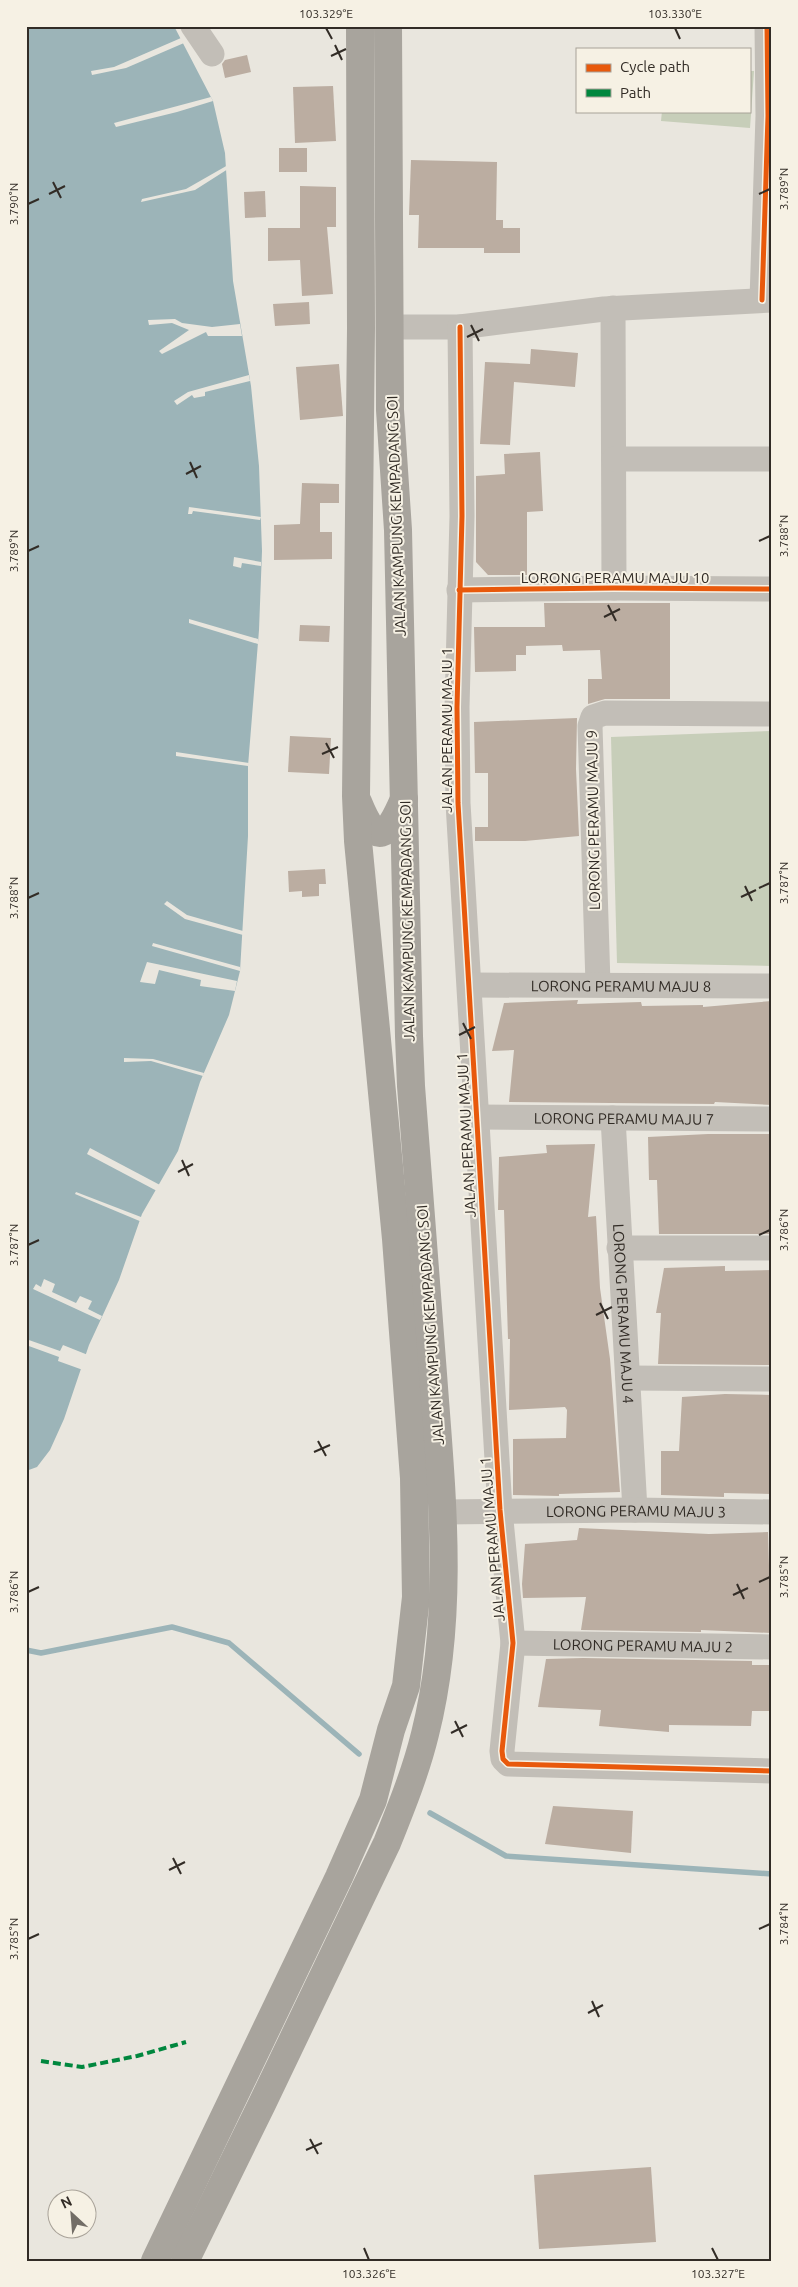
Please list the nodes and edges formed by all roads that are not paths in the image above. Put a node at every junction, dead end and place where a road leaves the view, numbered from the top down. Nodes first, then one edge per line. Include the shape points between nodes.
1 (193, 26) edge
2 (360, 26) edge
3 (388, 26) edge
4 (767, 26) edge
5 (212, 54) dead end
6 (767, 300) edge
7 (613, 308) junction
8 (391, 327) junction
9 (460, 328) junction
10 (614, 458) junction
11 (772, 459) edge
12 (614, 588) junction
13 (459, 590) junction
14 (772, 590) edge
15 (772, 714) edge
16 (356, 796) junction
17 (404, 798) junction
18 (598, 984) junction
19 (471, 985) junction
20 (772, 986) edge
21 (476, 1117) junction
22 (612, 1118) junction
23 (772, 1119) edge
24 (619, 1248) junction
25 (772, 1248) edge
26 (628, 1378) junction
27 (772, 1379) edge
28 (500, 1510) junction
29 (635, 1510) junction
30 (444, 1512) junction
31 (772, 1512) edge
32 (513, 1643) junction
33 (772, 1646) edge
34 (772, 1772) edge
35 (155, 2261) edge
36 (185, 2261) edge

1 - 5 street
2 - 16 highway, JALAN KAMPUNG KEMPADANG SOI via 361,328
3 - 8 highway, JALAN KAMPUNG KEMPADANG SOI
4 - 6 street
6 - 7 street
7 - 9 street
7 - 10 street
8 - 9 street
8 - 17 highway, JALAN KAMPUNG KEMPADANG SOI via 390,410 398,530
9 - 13 street, JALAN PERAMU MAJU 1 via 462,516
10 - 11 street
10 - 12 street
12 - 13 street, LORONG PERAMU MAJU 10
12 - 14 street, LORONG PERAMU MAJU 10
13 - 19 street, JALAN PERAMU MAJU 1 via 458,803
15 - 18 street, LORONG PERAMU MAJU 9 via 605,713 593,716 590,726
16 - 17 highway via 369,826 382,833 393,824
16 - 35 highway, JALAN KAMPUNG KEMPADANG SOI via 396,1239 416,1513 416,1597 406,1686 373,1800
17 - 30 highway, JALAN KAMPUNG KEMPADANG SOI via 411,1086
18 - 19 street, LORONG PERAMU MAJU 8
18 - 20 street, LORONG PERAMU MAJU 8
19 - 21 street, JALAN PERAMU MAJU 1
21 - 22 street, LORONG PERAMU MAJU 7
21 - 28 street, JALAN PERAMU MAJU 1
22 - 23 street, LORONG PERAMU MAJU 7
22 - 24 street, LORONG PERAMU MAJU 4
24 - 25 street
24 - 26 street, LORONG PERAMU MAJU 4
26 - 27 street
26 - 29 street, LORONG PERAMU MAJU 4
28 - 29 street, LORONG PERAMU MAJU 3
28 - 30 street, LORONG PERAMU MAJU 3
28 - 32 street, JALAN PERAMU MAJU 1
29 - 31 street, LORONG PERAMU MAJU 3
30 - 36 highway, JALAN KAMPUNG KEMPADANG SOI via 441,1644 425,1734 401,1808
32 - 33 street, LORONG PERAMU MAJU 2
32 - 34 street, JALAN PERAMU MAJU 1 via 502,1751 508,1764

